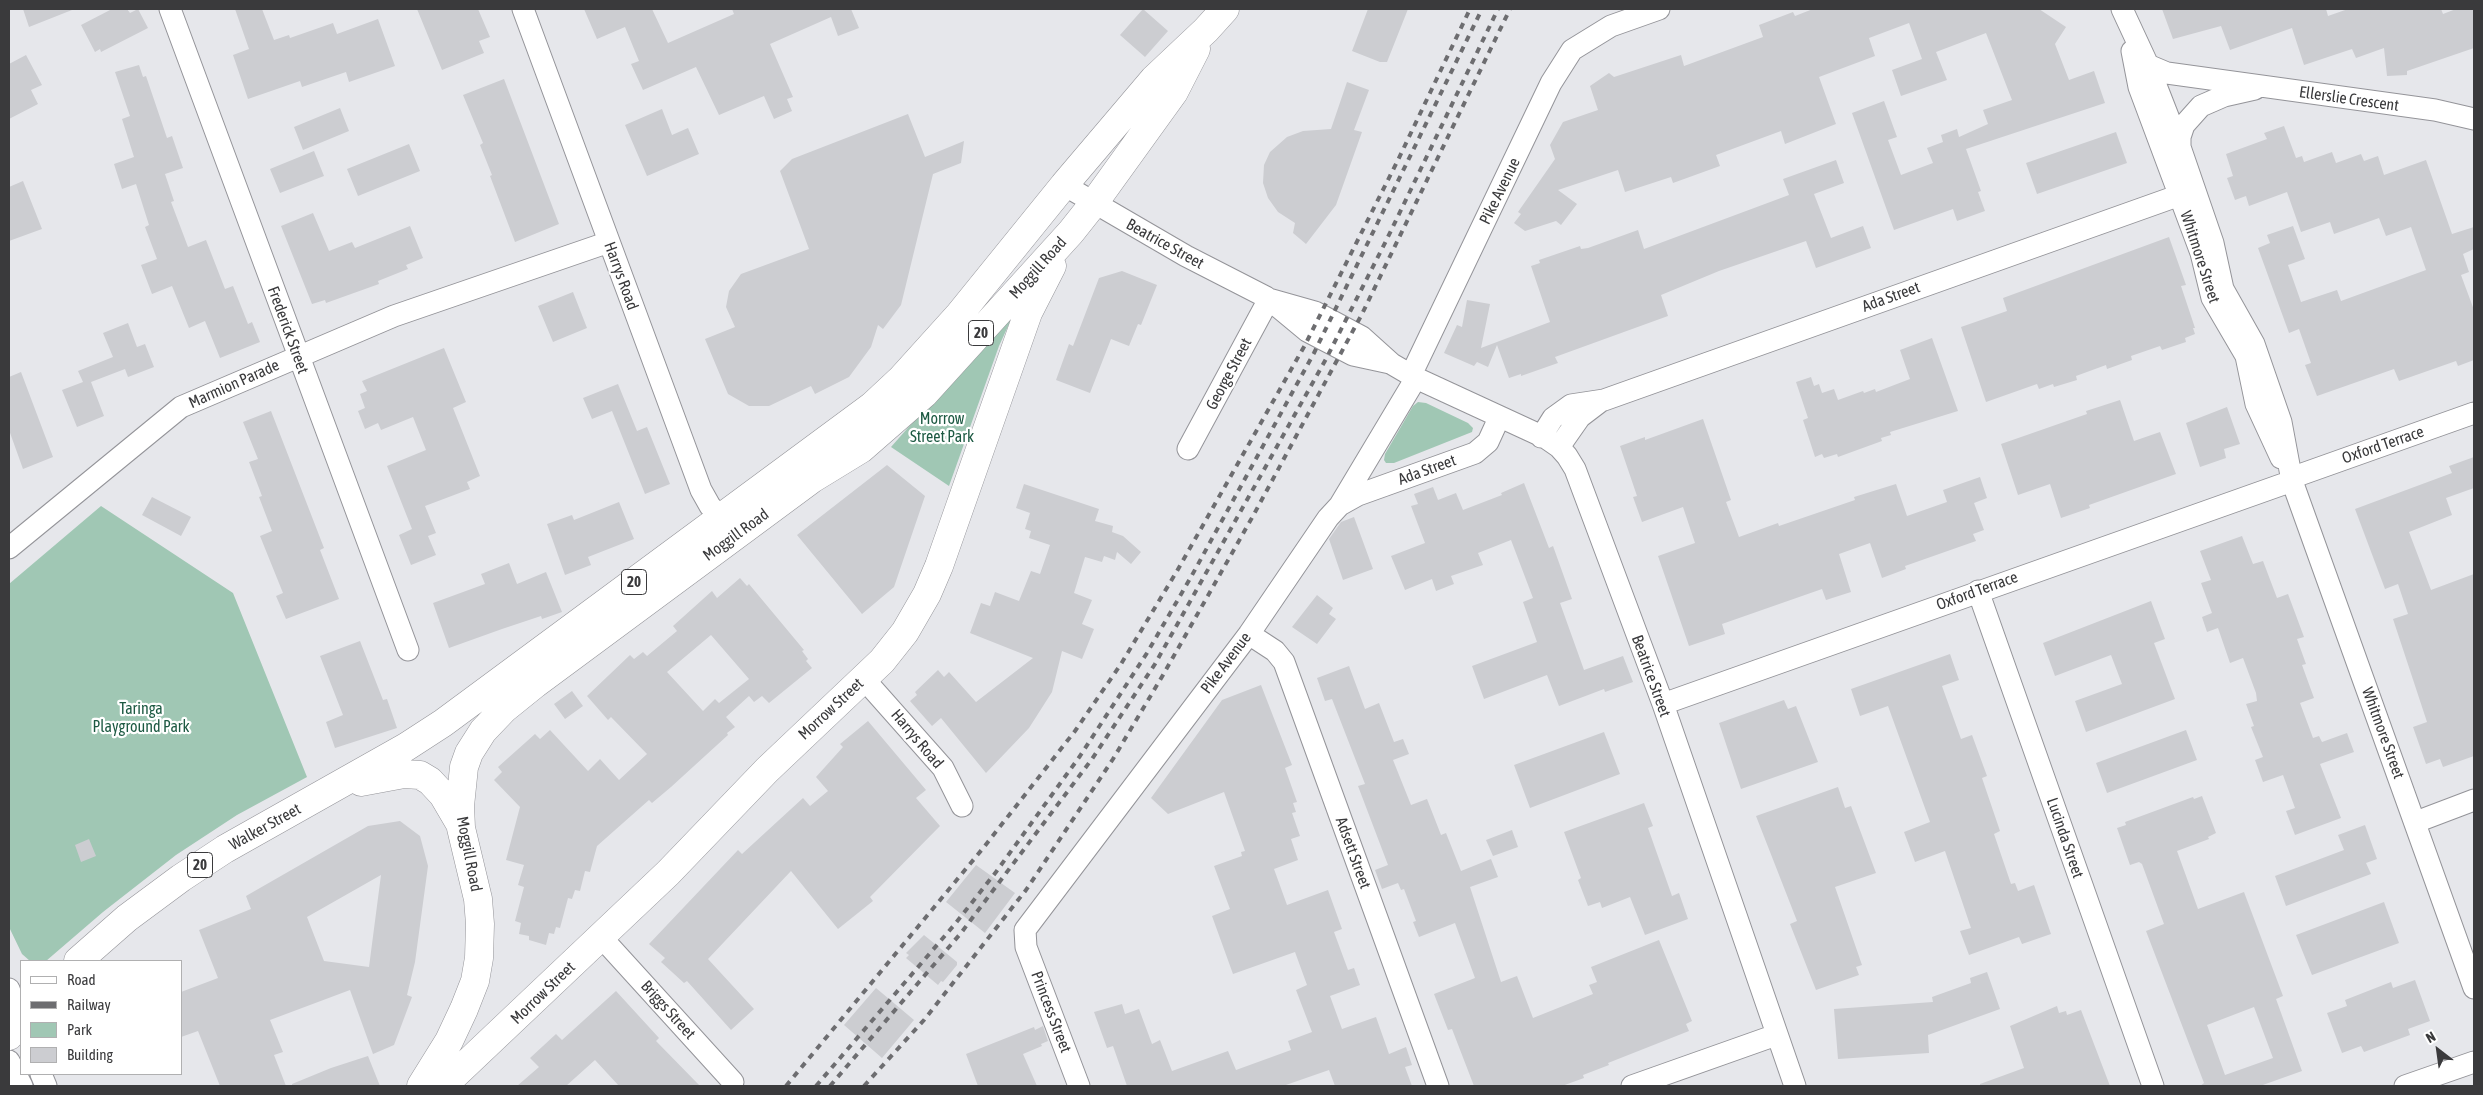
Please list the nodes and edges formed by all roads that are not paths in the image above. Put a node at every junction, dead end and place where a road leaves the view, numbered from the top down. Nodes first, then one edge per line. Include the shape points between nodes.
1 (170, 9) edge
2 (522, 9) edge
3 (1225, 9) edge
4 (1659, 9) edge
5 (2126, 18) edge
6 (1206, 30) junction
7 (2148, 65) junction
8 (2263, 88) junction
9 (2474, 104) edge
10 (2435, 110) junction
11 (2474, 119) edge
12 (2180, 147) junction
13 (1064, 185) junction
14 (2187, 192) junction
15 (1094, 203) junction
16 (1071, 232) junction
17 (609, 242) junction
18 (1268, 299) junction
19 (298, 356) junction
20 (1413, 377) junction
21 (2474, 413) edge
22 (1499, 418) junction
23 (1550, 442) junction
24 (1188, 449) dead end
25 (2292, 480) junction
26 (1340, 505) junction
27 (730, 525) junction
28 (9, 548) edge
29 (1978, 591) junction
30 (1249, 634) junction
31 (408, 650) dead end
32 (864, 678) junction
33 (1662, 704) junction
34 (335, 788) junction
35 (2474, 800) edge
36 (962, 806) dead end
37 (2416, 822) junction
38 (461, 826) junction
39 (602, 938) junction
40 (1025, 938) joint
41 (79, 960) edge
42 (2474, 988) edge
43 (9, 989) edge
44 (20, 1019) edge
45 (20, 1023) edge
46 (1776, 1035) junction
47 (9, 1036) edge
48 (9, 1061) edge
49 (2474, 1062) edge
50 (734, 1082) dead end
51 (22, 1086) edge
52 (421, 1086) edge
53 (443, 1086) edge
54 (1079, 1086) edge
55 (1438, 1086) edge
56 (1632, 1086) edge
57 (1795, 1086) edge
58 (2153, 1086) edge
59 (2405, 1086) edge

1 - 19 street, Frederick Street
2 - 17 street, Harrys Road
3 - 6 highway, Moggill Road / 20
4 - 20 street, Pike Avenue via 1611,26 1572,50 1551,83
5 - 7 street, Whitmore Street
5 - 14 street, Whitmore Street via 2139,87
6 - 13 highway, Moggill Road / 20 via 1154,79
6 - 15 highway, Moggill Road / 20 via 1174,92
7 - 8 street, Ellerslie Crescent via 2167,73 2236,81
7 - 12 street, Whitmore Street
8 - 10 street, Ellerslie Crescent
8 - 12 street, Ellerslie Crescent via 2224,96 2201,106 2184,125
9 - 10 street, Ellerslie Crescent
10 - 11 street, Ellerslie Crescent
12 - 14 street, Whitmore Street
13 - 15 street, Beatrice Street
13 - 27 highway, Moggill Road / 20 via 958,316 902,378
14 - 23 street, Ada Street via 1604,400
14 - 25 street, Whitmore Street via 2201,253 2212,274 2215,306 2246,356 2256,404
15 - 16 highway, Moggill Road / 20
15 - 18 street, Beatrice Street
16 - 27 highway, Moggill Road / 20 via 943,374 892,424 861,449
16 - 32 highway, Morrow Street / 20 via 1028,314 927,594 899,640
17 - 19 street, Marmion Parade via 394,316
17 - 27 street, Harrys Road via 701,490 710,506
18 - 20 street, Beatrice Street via 1315,312 1362,337 1392,364
18 - 24 street, George Street
19 - 28 street, Marmion Parade via 181,407
19 - 31 street, Frederick Street
20 - 22 street, Beatrice Street
20 - 26 street, Pike Avenue
21 - 25 street, Oxford Terrace
22 - 23 street, Beatrice Street
22 - 26 street, Ada Street via 1488,442 1475,453 1358,495
23 - 33 street, Beatrice Street via 1575,469
25 - 29 street, Oxford Terrace
25 - 37 street, Whitmore Street
26 - 30 street, Pike Avenue via 1332,512
27 - 34 highway, Moggill Road / 20 via 443,723
27 - 38 highway, Moggill Road / 20 via 496,716 477,740 464,767 460,793
29 - 33 street, Oxford Terrace
29 - 58 street, Lucinda Street
30 - 40 street, Pike Avenue via 1025,930
30 - 55 street, Adsett Street via 1275,651 1284,662
32 - 36 street, Harrys Road via 943,768
32 - 39 highway, Morrow Street / 20 via 767,770
33 - 46 street, Beatrice Street
34 - 38 highway via 398,774 420,775 443,794
34 - 41 highway, Walker Street / 20 via 181,878 127,918
35 - 37 street
37 - 42 street, Whitmore Street
38 - 52 highway, Moggill Road / 20 via 478,899 479,958 475,981 464,1009 449,1041
39 - 50 street, Briggs Street
39 - 53 highway, Morrow Street / 20
40 - 54 street, Princess Street
43 - 44 street
45 - 47 highway
46 - 56 street
46 - 57 street, Beatrice Street
48 - 51 street
49 - 59 street

